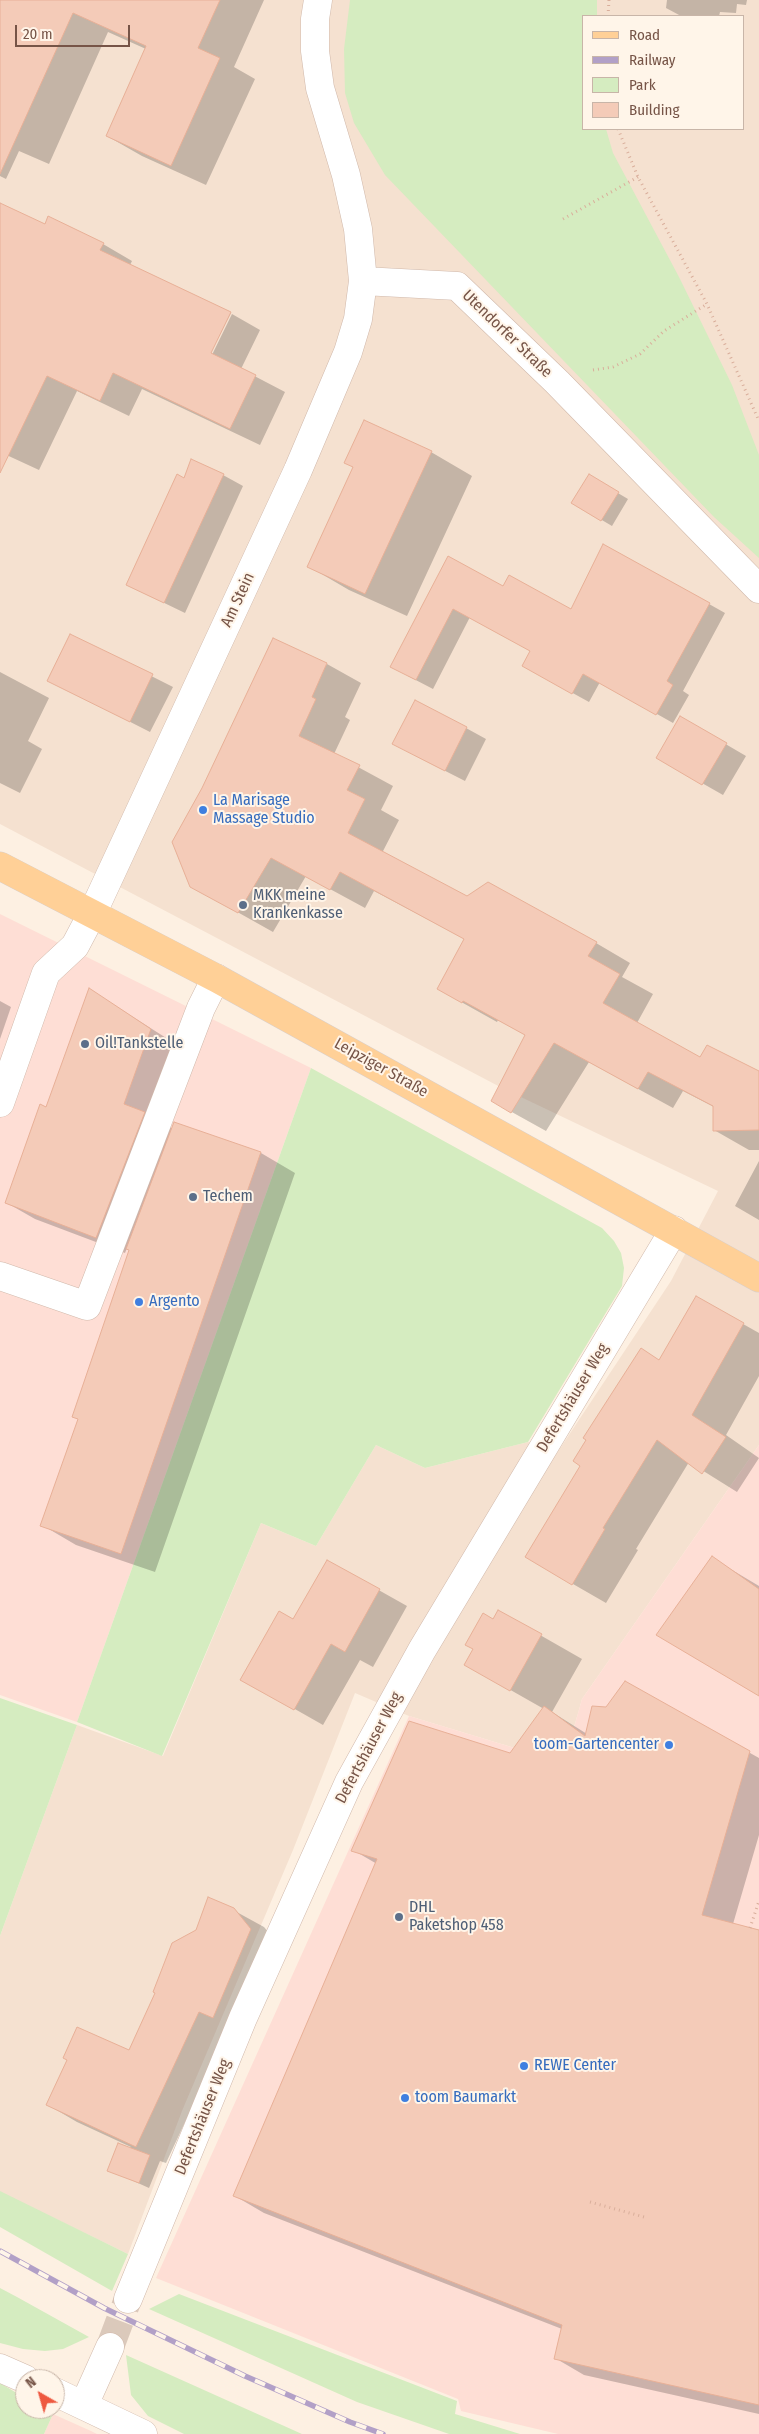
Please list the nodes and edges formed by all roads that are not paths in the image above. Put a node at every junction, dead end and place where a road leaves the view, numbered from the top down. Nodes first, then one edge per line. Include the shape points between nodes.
1 (318, 0) edge
2 (363, 281) junction
3 (759, 590) edge
4 (0, 866) edge
5 (93, 912) junction
6 (216, 978) junction
7 (0, 1102) edge
8 (674, 1230) junction
9 (0, 1276) edge
10 (759, 1278) edge
11 (128, 2299) tunnel mouth
12 (110, 2347) tunnel mouth
13 (0, 2368) edge
14 (15, 2375) edge
15 (65, 2396) edge
16 (84, 2404) junction
17 (143, 2434) edge

1 - 2 street via 315,51 320,88 346,175 358,229
2 - 3 street, Utendorfer Straße via 457,286 557,382
2 - 5 street, Am Stein via 358,319 348,352 298,470
4 - 5 main road, Leipziger Straße
5 - 6 main road, Leipziger Straße
5 - 7 street, Am Stein via 75,946 46,973
6 - 8 main road, Leipziger Straße
6 - 9 street via 201,1008 87,1306
8 - 10 main road, Leipziger Straße
8 - 11 street, Defertshäuser Weg via 427,1641 350,1782 243,2018
12 - 16 street
13 - 14 street
15 - 16 street
16 - 17 street

